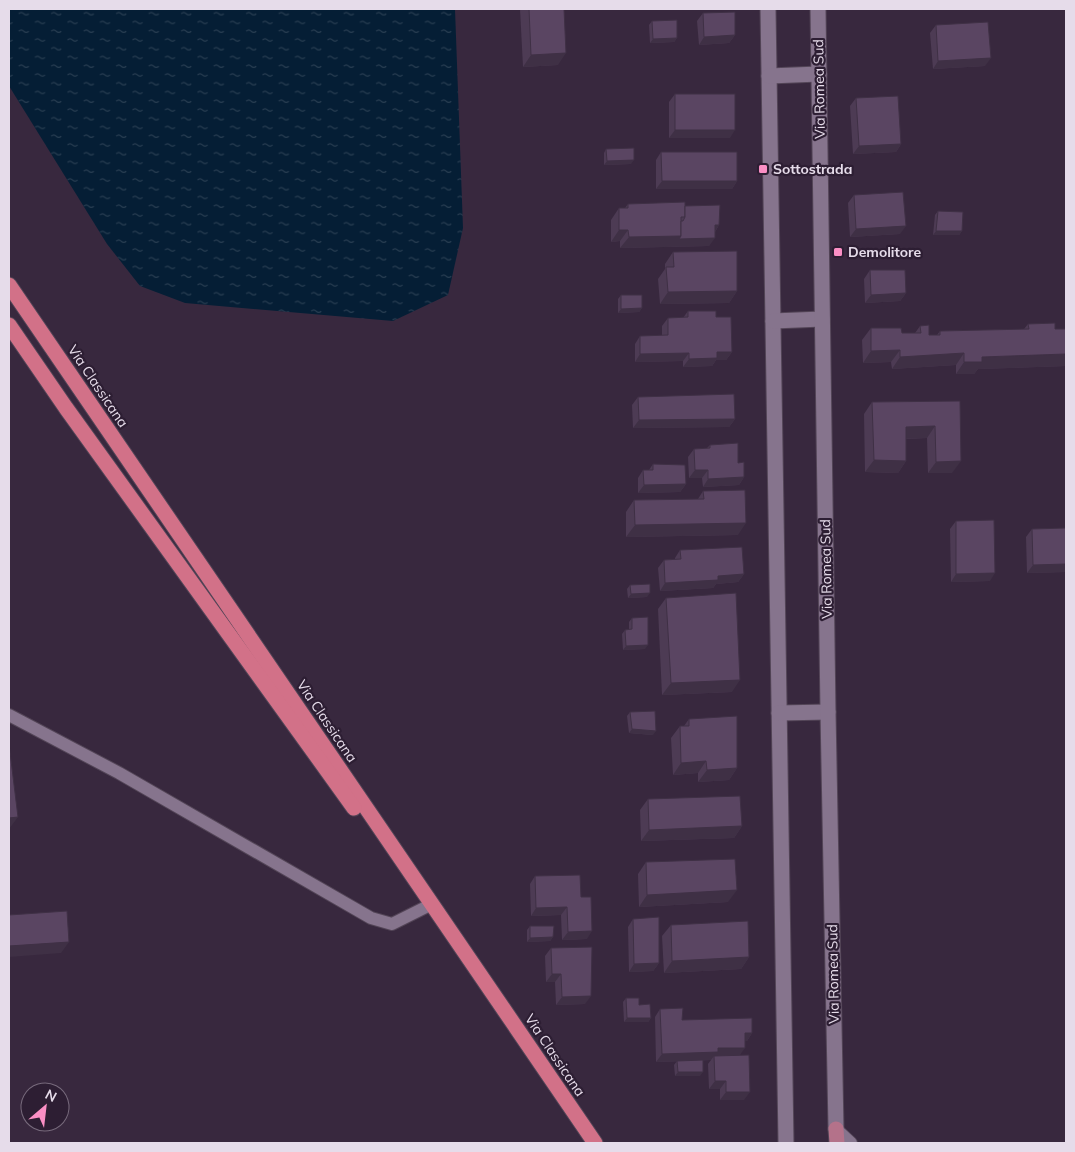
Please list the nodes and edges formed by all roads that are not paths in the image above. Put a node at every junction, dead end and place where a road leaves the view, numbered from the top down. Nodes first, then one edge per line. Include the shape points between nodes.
1 (768, 9) edge
2 (818, 9) edge
3 (819, 74) junction
4 (769, 76) junction
5 (9, 285) edge
6 (822, 319) junction
7 (773, 321) junction
8 (9, 325) edge
9 (9, 336) edge
10 (66, 408) junction
11 (828, 712) junction
12 (779, 713) junction
13 (9, 715) edge
14 (426, 907) junction
15 (576, 1115) junction
16 (837, 1136) edge
17 (595, 1143) edge
18 (786, 1143) edge
19 (851, 1143) edge

1 - 4 street
2 - 3 street, Via Romea Sud
3 - 4 street
3 - 6 street, Via Romea Sud
4 - 7 street
5 - 15 highway, Via Classicana
6 - 7 street
6 - 11 street, Via Romea Sud
7 - 12 street
8 - 10 highway, Via Classicana
9 - 10 highway
10 - 14 highway, Via Classicana
11 - 12 street
11 - 16 street, Via Romea Sud
12 - 18 street
13 - 14 lane via 119,773 371,918 392,924
14 - 15 highway, Via Classicana
15 - 17 highway
16 - 19 lane

